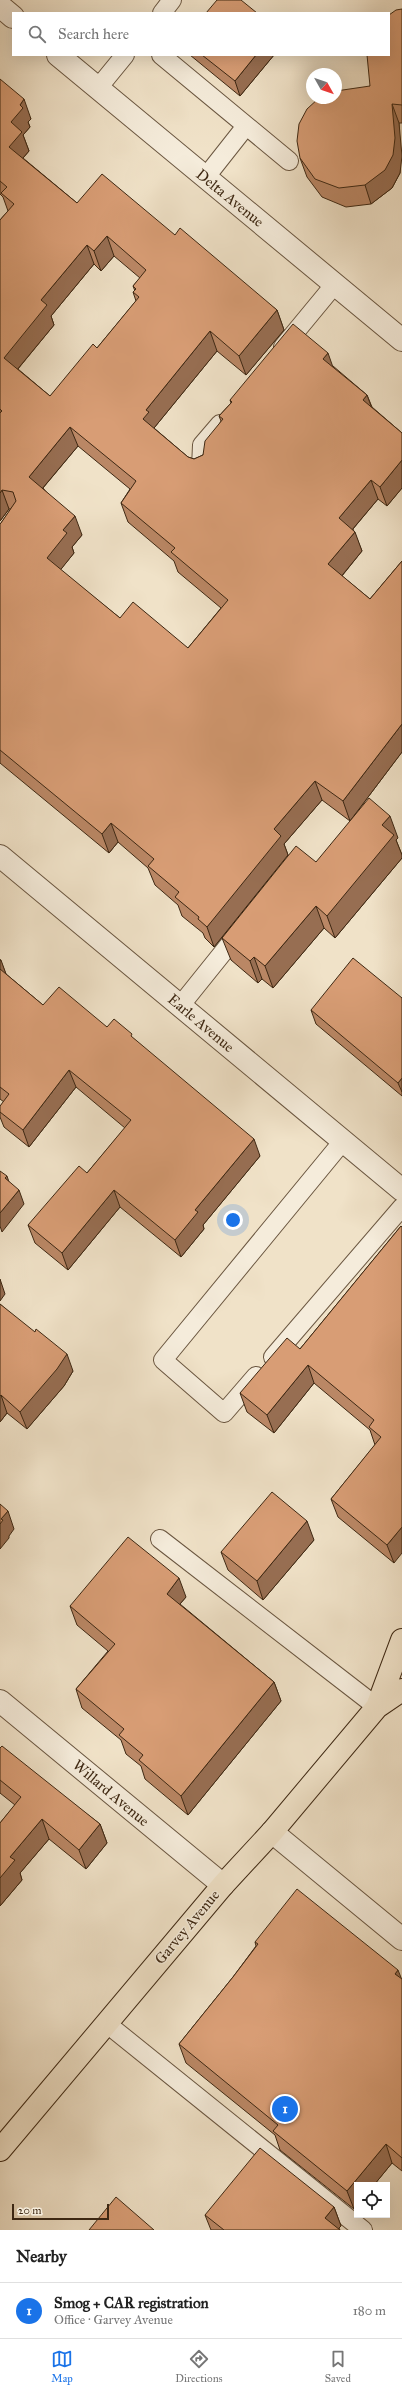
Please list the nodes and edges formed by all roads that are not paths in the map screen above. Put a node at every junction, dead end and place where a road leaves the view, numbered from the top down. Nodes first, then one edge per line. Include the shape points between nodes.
1 (172, 0) edge
2 (0, 6) edge
3 (163, 12) edge
4 (12, 16) edge
5 (59, 56) edge
6 (124, 56) edge
7 (162, 56) edge
8 (98, 88) junction
9 (246, 126) junction
10 (289, 161) dead end
11 (205, 178) junction
12 (335, 284) junction
13 (402, 340) edge
14 (272, 360) edge
15 (232, 409) edge
16 (201, 468) edge
17 (0, 856) edge
18 (251, 918) edge
19 (180, 1006) junction
20 (343, 1140) junction
21 (402, 1190) edge
22 (402, 1207) edge
23 (160, 1539) dead end
24 (402, 1640) edge
25 (402, 1690) edge
26 (0, 1701) edge
27 (377, 1707) junction
28 (272, 1832) junction
29 (223, 1885) junction
30 (402, 1939) edge
31 (106, 2023) junction
32 (0, 2150) edge
33 (363, 2230) edge

1 - 3 lane
2 - 4 street
5 - 8 street, Delta Avenue
6 - 8 lane
7 - 9 lane
8 - 11 street, Delta Avenue
9 - 10 lane
9 - 11 lane
11 - 12 street, Delta Avenue
12 - 13 street, Delta Avenue
12 - 14 lane
15 - 16 lane via 202,445
17 - 19 street, Earle Avenue
18 - 19 lane
19 - 20 street, Earle Avenue
20 - 21 street, Earle Avenue
20 - 22 lane via 163,1360 224,1413
23 - 27 lane
24 - 27 main road, Garvey Avenue
25 - 27 main road, Garvey Avenue
26 - 29 street, Willard Avenue
27 - 28 main road, Garvey Avenue
28 - 29 main road, Garvey Avenue
28 - 30 street
29 - 31 main road, Garvey Avenue
31 - 32 main road, Garvey Avenue
31 - 33 lane

